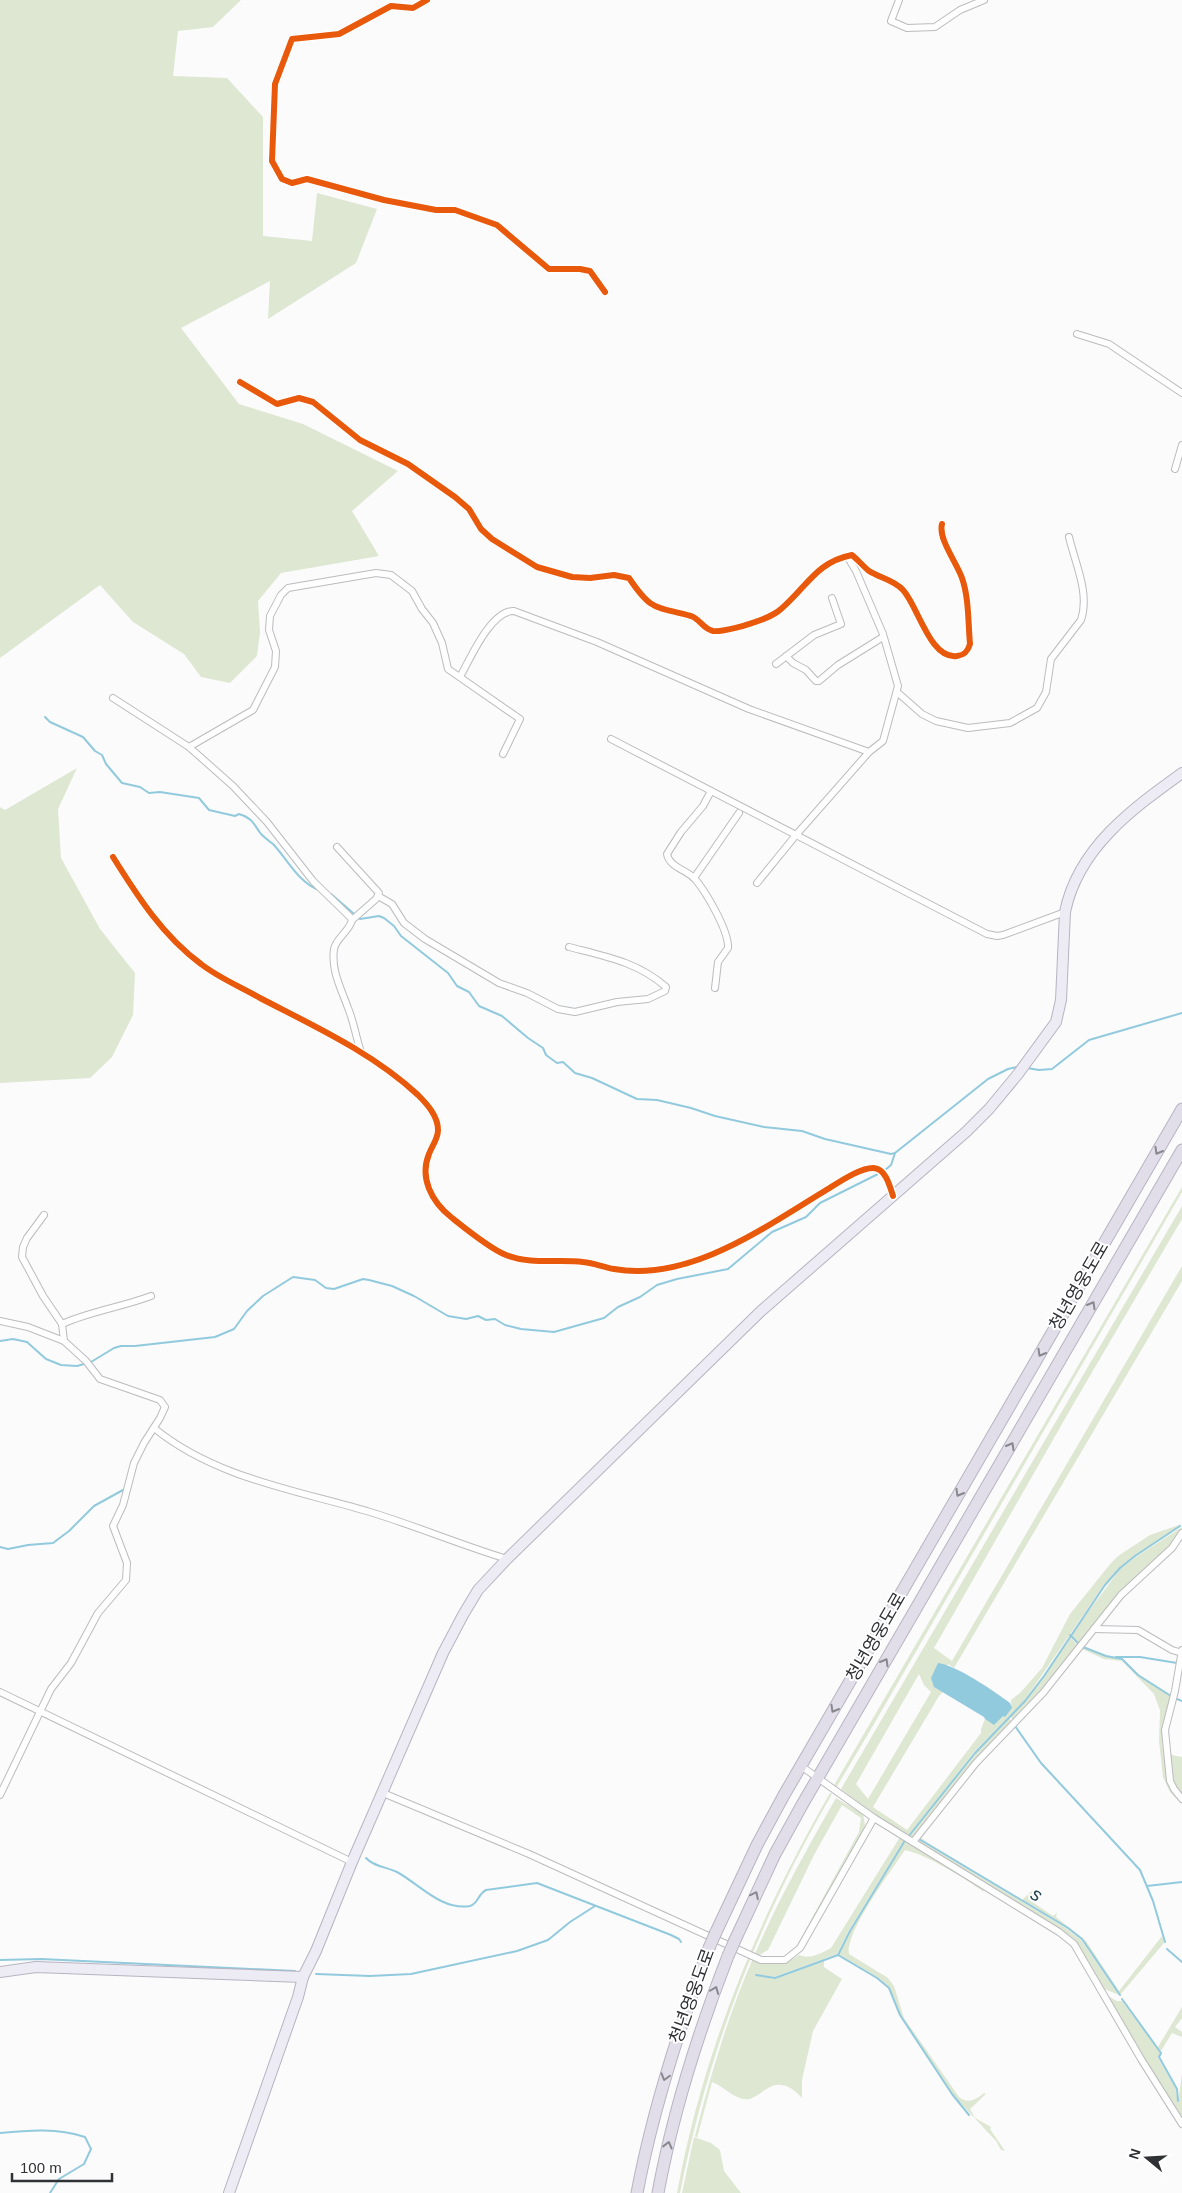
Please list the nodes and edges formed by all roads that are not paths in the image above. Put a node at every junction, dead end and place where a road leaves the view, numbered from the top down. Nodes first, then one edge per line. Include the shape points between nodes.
1 (427, 0) edge
2 (899, 0) edge
3 (984, 0) edge
4 (605, 292) dead end
5 (1077, 334) dead end
6 (240, 382) dead end
7 (1182, 393) edge
8 (1182, 445) edge
9 (1175, 468) dead end
10 (942, 524) dead end
11 (1069, 537) dead end
12 (847, 556) junction
13 (832, 598) dead end
14 (883, 637) junction
15 (786, 656) junction
16 (776, 664) dead end
17 (460, 677) junction
18 (897, 692) junction
19 (113, 698) dead end
20 (610, 739) dead end
21 (189, 747) junction
22 (869, 752) junction
23 (503, 754) dead end
24 (1182, 773) edge
25 (711, 791) junction
26 (739, 813) dead end
27 (796, 835) junction
28 (337, 847) dead end
29 (113, 857) dead end
30 (694, 878) junction
31 (757, 884) dead end
32 (378, 896) junction
33 (1065, 912) junction
34 (352, 920) junction
35 (569, 947) dead end
36 (715, 988) dead end
37 (361, 1052) junction
38 (1182, 1109) edge
39 (1182, 1150) edge
40 (893, 1196) junction
41 (44, 1215) dead end
42 (151, 1296) dead end
43 (0, 1321) edge
44 (62, 1324) junction
45 (64, 1341) junction
46 (154, 1428) junction
47 (1182, 1533) edge
48 (507, 1559) junction
49 (1094, 1629) junction
50 (1182, 1652) edge
51 (0, 1692) edge
52 (41, 1712) junction
53 (801, 1766) junction
54 (818, 1779) junction
55 (383, 1793) junction
56 (0, 1795) edge
57 (1182, 1799) edge
58 (874, 1818) junction
59 (909, 1840) junction
60 (352, 1862) junction
61 (0, 1972) edge
62 (303, 1977) junction
63 (1182, 2124) edge
64 (229, 2193) edge
65 (638, 2193) edge
66 (658, 2193) edge

1 - 4 street via 413,8 392,6 339,34 292,39 275,84 272,161 282,180 292,183 306,179 384,200 436,210 455,210 497,225 550,268 590,271
2 - 3 street via 891,21 907,28 935,27 960,10
5 - 7 street via 1109,344
6 - 12 street via 277,404 298,398 313,402 360,440 408,464 455,497 469,509 481,529 492,539 537,567 572,577 614,575 629,578 655,607 697,618 712,631 735,628 773,614 820,568
8 - 9 street
10 - 12 street via 942,534 965,590 970,644 968,650 959,656 945,654 935,645 901,587 868,570 852,555
11 - 18 street via 1082,591 1083,613 1051,659 1046,692 1037,708 1010,723 968,728 928,718
12 - 14 street
13 - 15 street via 841,624 814,636
14 - 15 street via 819,681
14 - 18 street via 896,676
15 - 16 street
17 - 21 street via 448,669 438,633 412,591 392,575 376,574 288,588 270,616 269,630 276,651 275,667 253,710
17 - 22 street via 493,622 504,613 514,611 598,642 749,709
17 - 23 street via 520,718
18 - 22 street via 883,741
19 - 21 street
20 - 25 street
21 - 34 street via 255,809 305,871
22 - 27 street
24 - 33 main road via 1120,820 1104,837 1081,870
25 - 27 street
25 - 30 street via 667,854 670,862
26 - 30 street
27 - 31 street
27 - 33 street via 992,936
28 - 32 street via 376,888
29 - 37 street via 151,915 200,963
30 - 36 street via 717,914 729,943 727,952 718,962
32 - 34 street
32 - 35 street via 392,904 404,923 425,938 500,983 558,1009 575,1012 648,999 665,991 666,987 660,982 631,964
33 - 40 main road via 1059,1012 1052,1030 980,1119
34 - 37 street via 348,930 335,943 334,966
37 - 40 street via 418,1096 436,1119 438,1133 425,1169 426,1181 438,1205 508,1256 535,1261 585,1262 623,1270 654,1270 687,1263 718,1251 867,1169 876,1168 882,1172
38 -> 53 highway, 청년영웅도로
54 -> 39 highway, 청년영웅도로
40 - 48 main road via 735,1335
41 - 44 street via 27,1238 22,1257 42,1296
42 - 44 street via 79,1316
43 - 45 street via 28,1327
44 - 45 street
45 - 46 street via 97,1377 163,1401 164,1410
46 - 48 street via 223,1469 393,1519
46 - 52 street via 134,1463 123,1505 113,1526 127,1563 126,1580 93,1620 71,1663 51,1689
47 - 49 street via 1172,1548 1121,1595
48 - 55 main road via 478,1590 462,1615
49 - 50 street via 1138,1630 1172,1650
49 - 59 street via 1043,1693
50 - 57 street via 1165,1730 1170,1780
51 - 52 street
52 - 56 street
52 - 60 street
53 - 54 street
53 -> 65 highway, 청년영웅도로, bridge via 757,1845 709,1948 656,2107
54 - 58 street
66 -> 54 highway, 청년영웅도로, bridge via 691,2058 728,1956 775,1854
55 - 58 street via 529,1854 762,1960 785,1960 800,1948
55 - 60 main road
58 - 59 street
59 - 63 street via 1074,1944
60 - 62 main road
61 - 62 main road via 36,1967
62 - 64 main road

